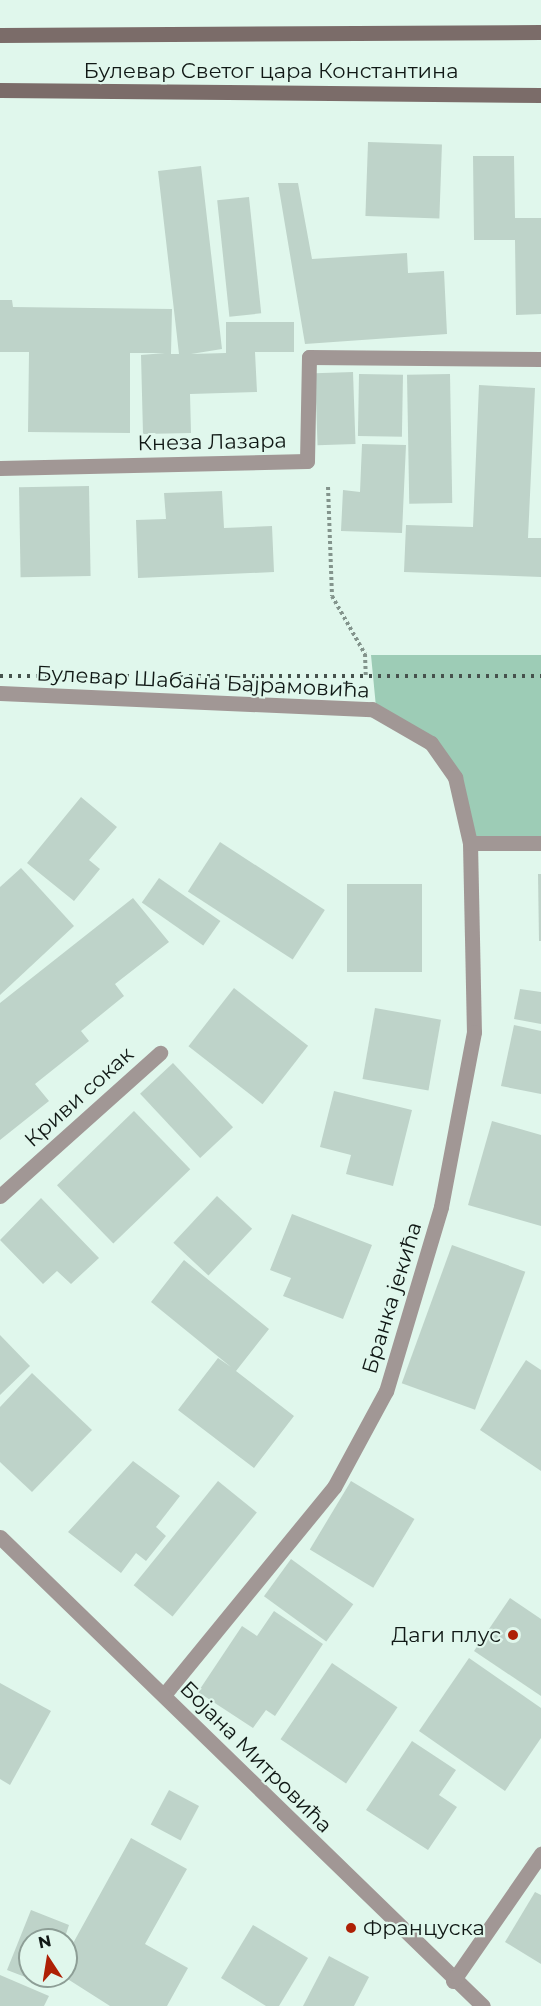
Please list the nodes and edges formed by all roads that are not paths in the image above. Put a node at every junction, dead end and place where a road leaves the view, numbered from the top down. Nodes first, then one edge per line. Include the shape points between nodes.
1 (541, 32) edge
2 (0, 35) edge
3 (0, 90) edge
4 (541, 95) edge
5 (541, 359) edge
6 (0, 468) edge
7 (0, 693) edge
8 (470, 843) junction
9 (541, 843) edge
10 (160, 1053) dead end
11 (0, 1196) edge
12 (0, 1537) edge
13 (164, 1695) junction
14 (541, 1854) edge
15 (453, 1981) junction
16 (483, 2006) edge

1 - 2 main road, Булевар Светог цара Константина
3 - 4 main road, Булевар Светог цара Константина
5 - 6 street, Кнеза Лазара via 309,357 307,461
7 - 8 street, Булевар Шабана Бајрамовића via 372,709 437,751 455,777
8 - 9 street
8 - 13 street, Бранка јекића via 474,1032 441,1207 386,1391 334,1487
10 - 11 street, Криви сокак
12 - 13 street, Бојана Митровића
13 - 15 street, Бојана Митровића
14 - 15 street
15 - 16 street, Бојана Митровића

